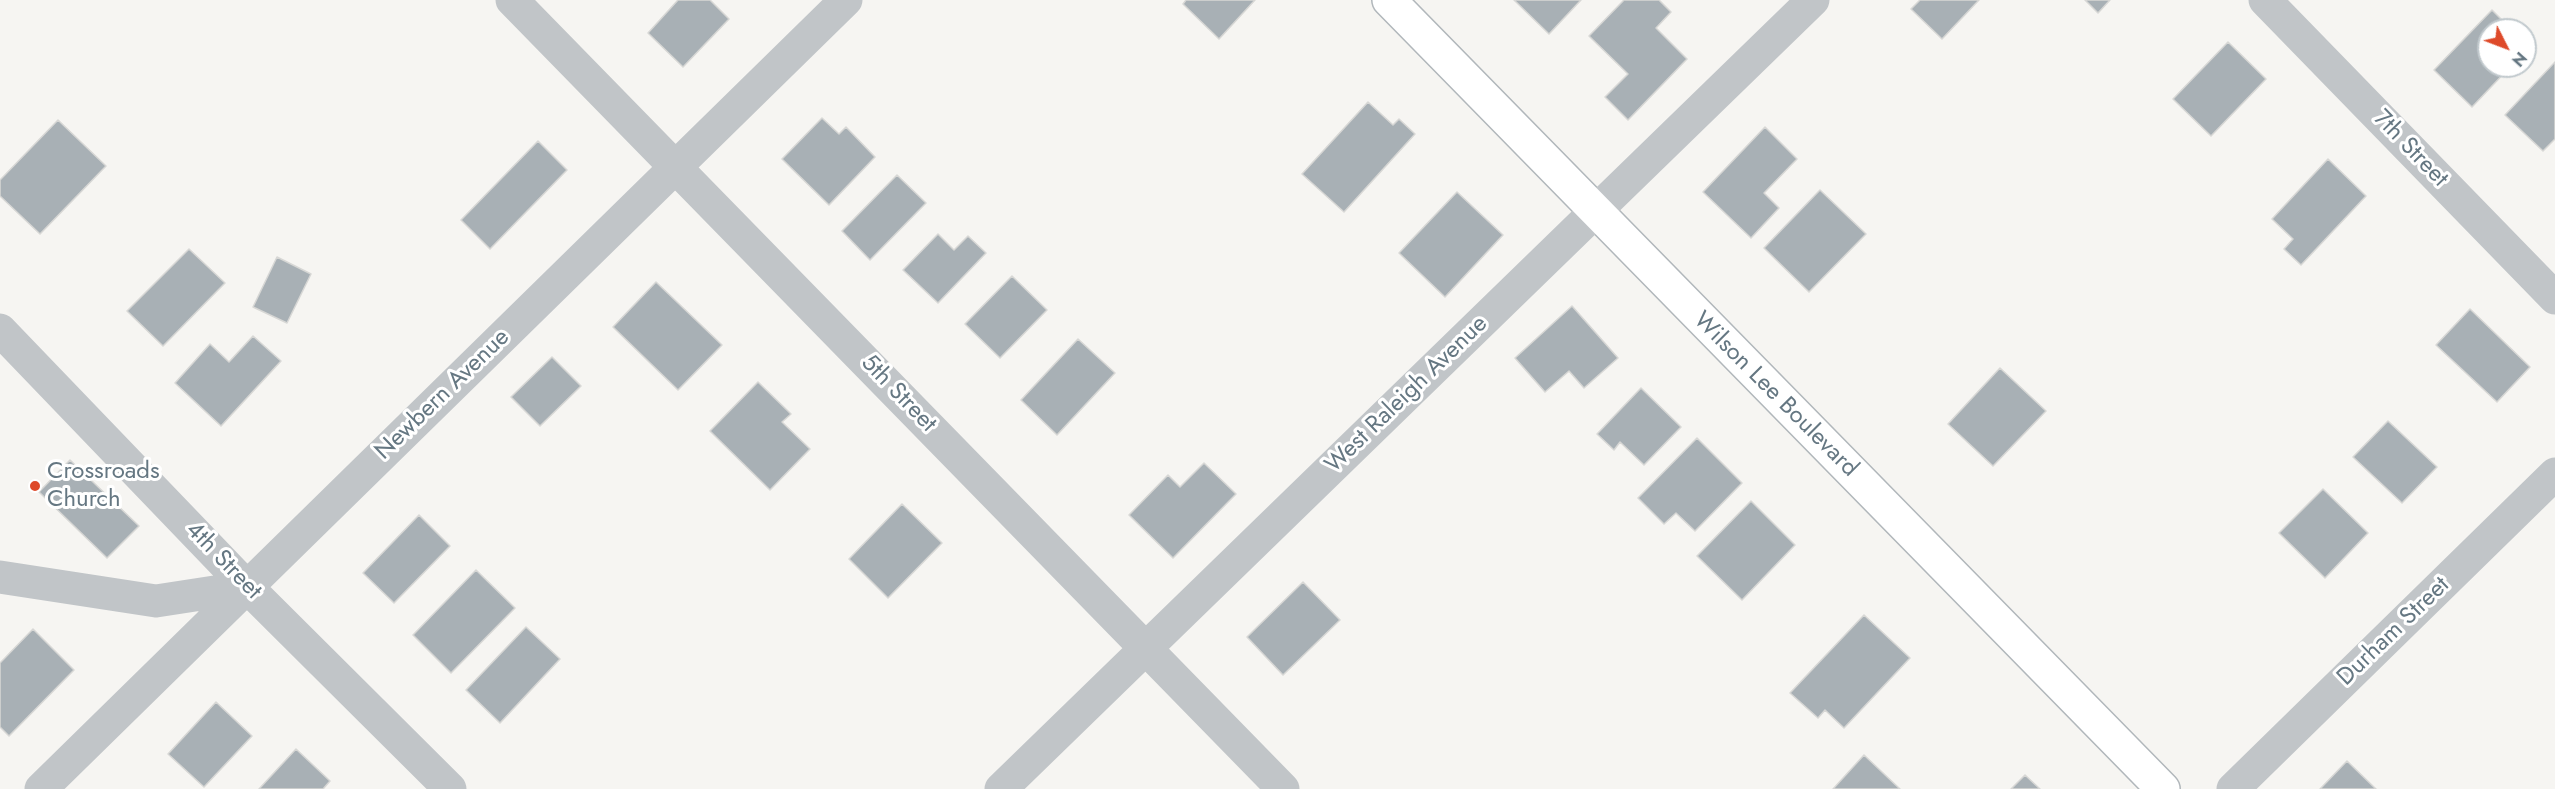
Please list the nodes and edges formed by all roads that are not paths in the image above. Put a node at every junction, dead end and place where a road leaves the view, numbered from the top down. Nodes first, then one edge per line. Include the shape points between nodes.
1 (512, 0) edge
2 (846, 0) edge
3 (1389, 0) edge
4 (1813, 0) edge
5 (2265, 0) edge
6 (676, 167) junction
7 (1595, 212) junction
8 (2555, 298) edge
9 (0, 330) edge
10 (2555, 474) edge
11 (0, 577) edge
12 (247, 587) junction
13 (1146, 648) junction
14 (41, 789) edge
15 (450, 789) edge
16 (1001, 789) edge
17 (1283, 789) edge
18 (2163, 789) edge
19 (2232, 789) edge

1 - 6 street, 5th Street
2 - 6 street, Newbern Avenue
3 - 7 street, Wilson Lee Boulevard
4 - 7 street, West Raleigh Avenue
5 - 8 street, 7th Street
6 - 12 street, Newbern Avenue
6 - 13 street, 5th Street
7 - 13 street, West Raleigh Avenue
7 - 18 street, Wilson Lee Boulevard
9 - 12 street, 4th Street
10 - 19 street, Durham Street
11 - 12 street via 156,601
12 - 14 street, Newbern Avenue
12 - 15 street, 4th Street
13 - 16 street, West Raleigh Avenue
13 - 17 street, 5th Street

